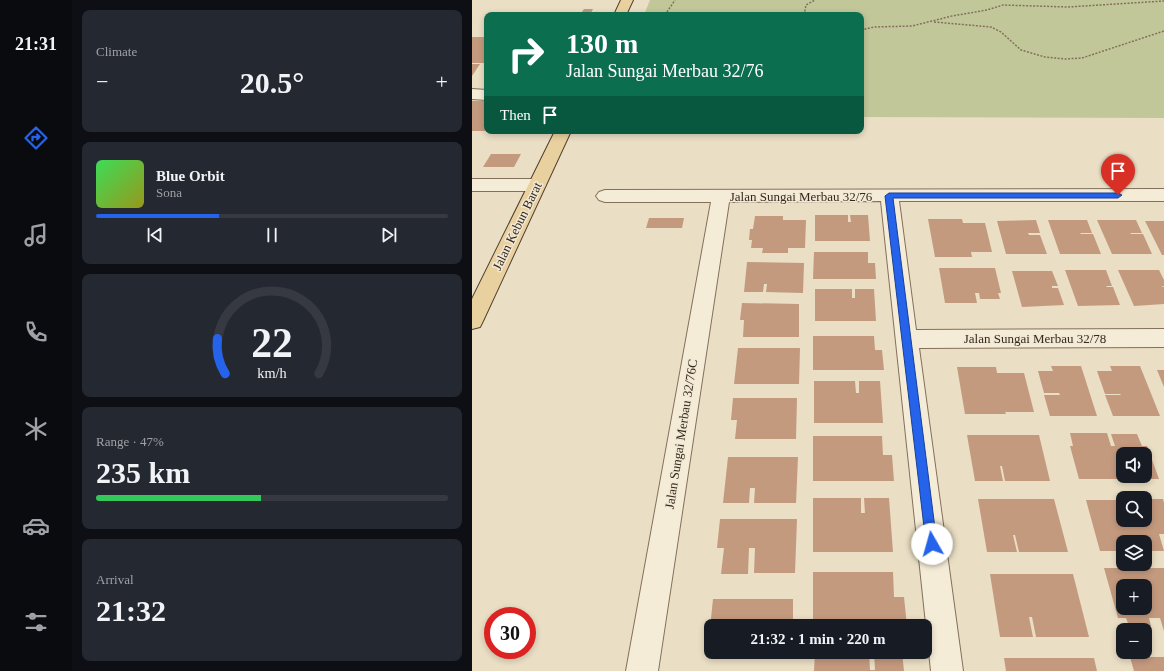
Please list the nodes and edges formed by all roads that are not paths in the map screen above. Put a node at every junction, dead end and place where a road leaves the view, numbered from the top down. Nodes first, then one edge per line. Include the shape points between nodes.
1 (627, 0) edge
2 (621, 12) edge
3 (472, 94) edge
4 (484, 95) edge
5 (562, 134) edge
6 (472, 185) edge
7 (537, 185) junction
8 (1164, 195) edge
9 (605, 196) dead end
10 (721, 196) junction
11 (889, 196) junction
12 (472, 320) edge
13 (1164, 338) edge
14 (906, 339) junction
15 (642, 671) edge
16 (947, 671) edge

1 - 2 main road
3 - 4 street
5 - 7 main road, Jalan Kebun Barat
6 - 7 street
7 - 12 main road, Jalan Kebun Barat
8 - 11 street, Jalan Sungai Merbau 32/76
9 - 10 street, Jalan Sungai Merbau 32/76
10 - 11 street, Jalan Sungai Merbau 32/76
10 - 15 street, Jalan Sungai Merbau 32/76C
11 - 14 street
13 - 14 street, Jalan Sungai Merbau 32/78
14 - 16 street

